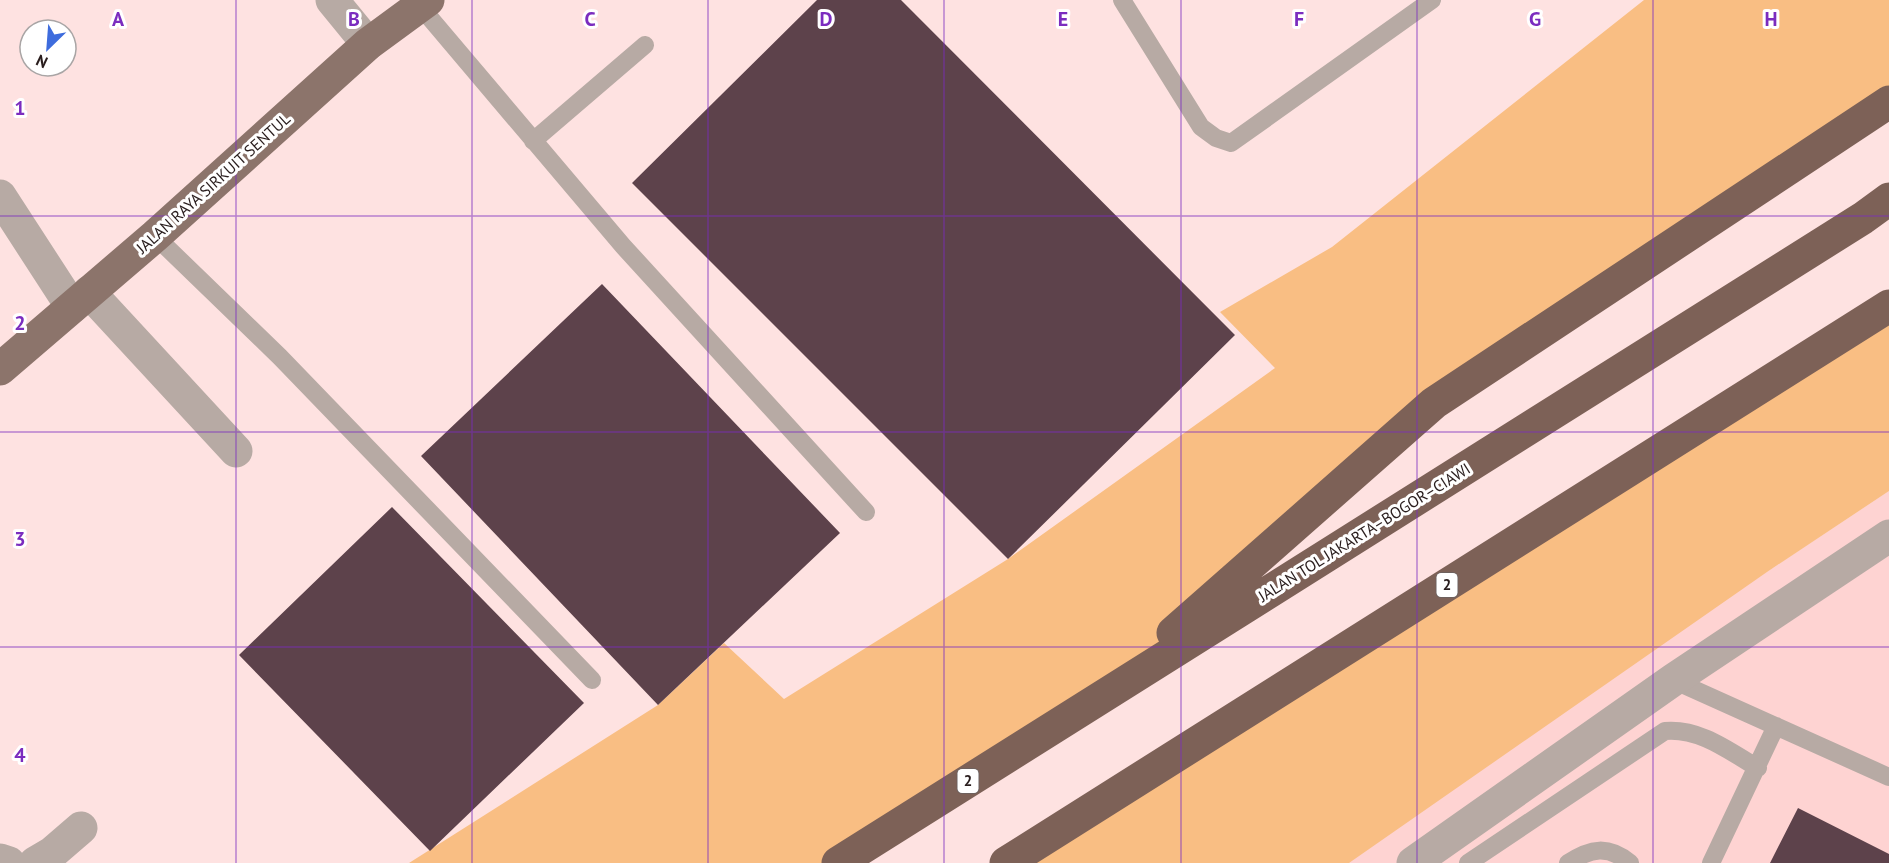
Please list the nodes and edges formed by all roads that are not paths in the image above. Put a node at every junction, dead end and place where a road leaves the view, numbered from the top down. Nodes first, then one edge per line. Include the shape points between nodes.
1 (332, 0) edge
2 (1122, 0) edge
3 (1432, 0) edge
4 (424, 3) edge
5 (368, 44) junction
6 (645, 45) dead end
7 (1889, 102) edge
8 (533, 141) junction
9 (0, 196) edge
10 (1889, 199) edge
11 (155, 236) junction
12 (80, 300) junction
13 (1889, 306) edge
14 (0, 369) edge
15 (236, 451) dead end
16 (866, 512) dead end
17 (1889, 536) edge
18 (592, 680) dead end
19 (1673, 681) junction
20 (1097, 700) junction
21 (1776, 726) junction
22 (1758, 768) junction
23 (1889, 777) edge
24 (81, 828) dead end
25 (0, 860) edge
26 (9, 863) edge
27 (35, 863) edge
28 (838, 863) edge
29 (1006, 863) edge
30 (1413, 863) edge
31 (1468, 863) edge
32 (1568, 863) edge
33 (1630, 863) edge
34 (1711, 863) edge

1 - 5 street
2 - 3 lane via 1201,127 1231,143
4 - 5 main road, JALAN RAYA SIRKUIT SENTUL
4 - 8 lane
5 - 11 main road, JALAN RAYA SIRKUIT SENTUL
6 - 8 lane
7 - 20 highway via 1434,403
8 - 16 lane via 623,246
9 - 12 street
10 - 20 highway, JALAN TOL JAKARTA–BOGOR–CIAWI / 2
11 - 12 main road, JALAN RAYA SIRKUIT SENTUL
11 - 18 lane via 280,357
12 - 14 main road, JALAN RAYA SIRKUIT SENTUL
12 - 15 street
13 - 29 highway, 2
17 - 19 street
19 - 21 lane
19 - 30 street
20 - 28 highway, JALAN TOL JAKARTA–BOGOR–CIAWI / 2
21 - 22 lane
21 - 23 lane
22 - 31 lane via 1695,734 1665,731
22 - 34 lane
24 - 27 street
25 - 26 street
32 - 33 lane via 1587,851 1617,852

